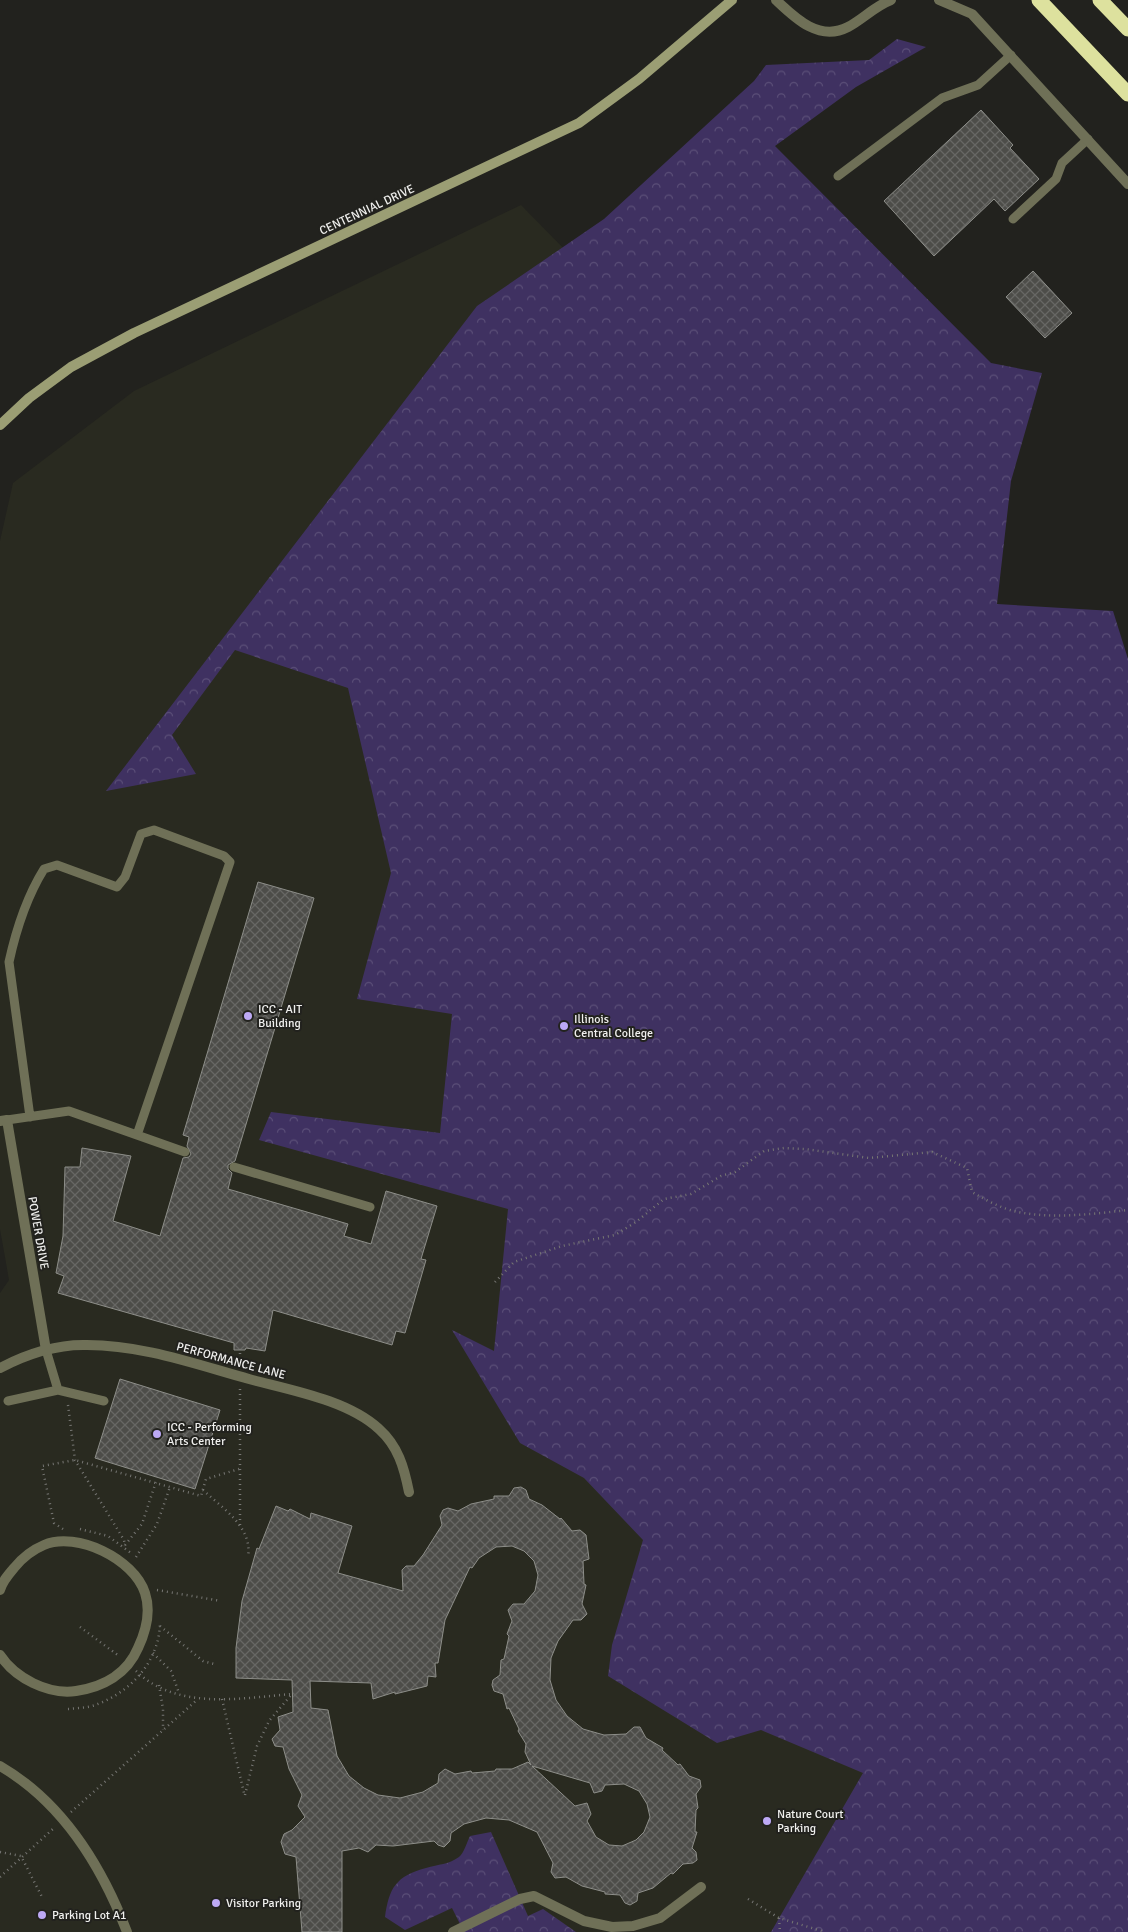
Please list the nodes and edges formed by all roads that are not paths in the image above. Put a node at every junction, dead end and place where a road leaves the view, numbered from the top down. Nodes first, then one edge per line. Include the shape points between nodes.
1 (732, 0) edge
2 (776, 0) edge
3 (891, 0) edge
4 (939, 0) edge
5 (1039, 0) edge
6 (1099, 0) edge
7 (1128, 29) edge
8 (1011, 55) junction
9 (1128, 94) edge
10 (1088, 138) junction
11 (838, 176) dead end
12 (1128, 184) edge
13 (1013, 219) dead end
14 (0, 425) edge
15 (30, 1116) junction
16 (3, 1120) edge
17 (137, 1135) junction
18 (185, 1152) dead end
19 (234, 1167) dead end
20 (370, 1207) dead end
21 (46, 1350) junction
22 (0, 1368) edge
23 (62, 1390) junction
24 (8, 1401) dead end
25 (104, 1401) dead end
26 (409, 1492) dead end
27 (0, 1590) edge
28 (0, 1655) edge
29 (0, 1766) edge
30 (701, 1887) dead end
31 (127, 1932) edge
32 (453, 1932) edge

1 - 14 main road, CENTENNIAL DRIVE via 639,79 578,123 134,333 71,367 29,398
2 - 3 street via 799,22 828,31 846,28
4 - 8 street via 972,14
5 - 9 highway
6 - 7 highway
8 - 10 street
8 - 11 lane via 978,85 942,98
10 - 12 street
10 - 13 lane via 1062,163 1056,179
15 - 16 lane
15 - 17 lane via 69,1111
15 - 17 lane via 9,962 33,887 44,869 57,865 112,886 120,886 141,834 154,830 224,856 230,862
16 - 21 street, POWER DRIVE
17 - 18 lane
19 - 20 lane
21 - 22 street, PERFORMANCE LANE
21 - 23 lane
21 - 26 street, PERFORMANCE LANE via 82,1345 138,1350 337,1405 360,1415 389,1439 402,1460
23 - 24 lane
23 - 25 lane
27 - 28 street via 24,1557 45,1544 78,1543 98,1549 130,1568 146,1594 148,1621 129,1664 114,1678 85,1689 60,1691 23,1677
29 - 31 street via 42,1797 72,1832 99,1870
30 - 32 street via 660,1918 633,1926 612,1927 584,1921 534,1896 520,1899

